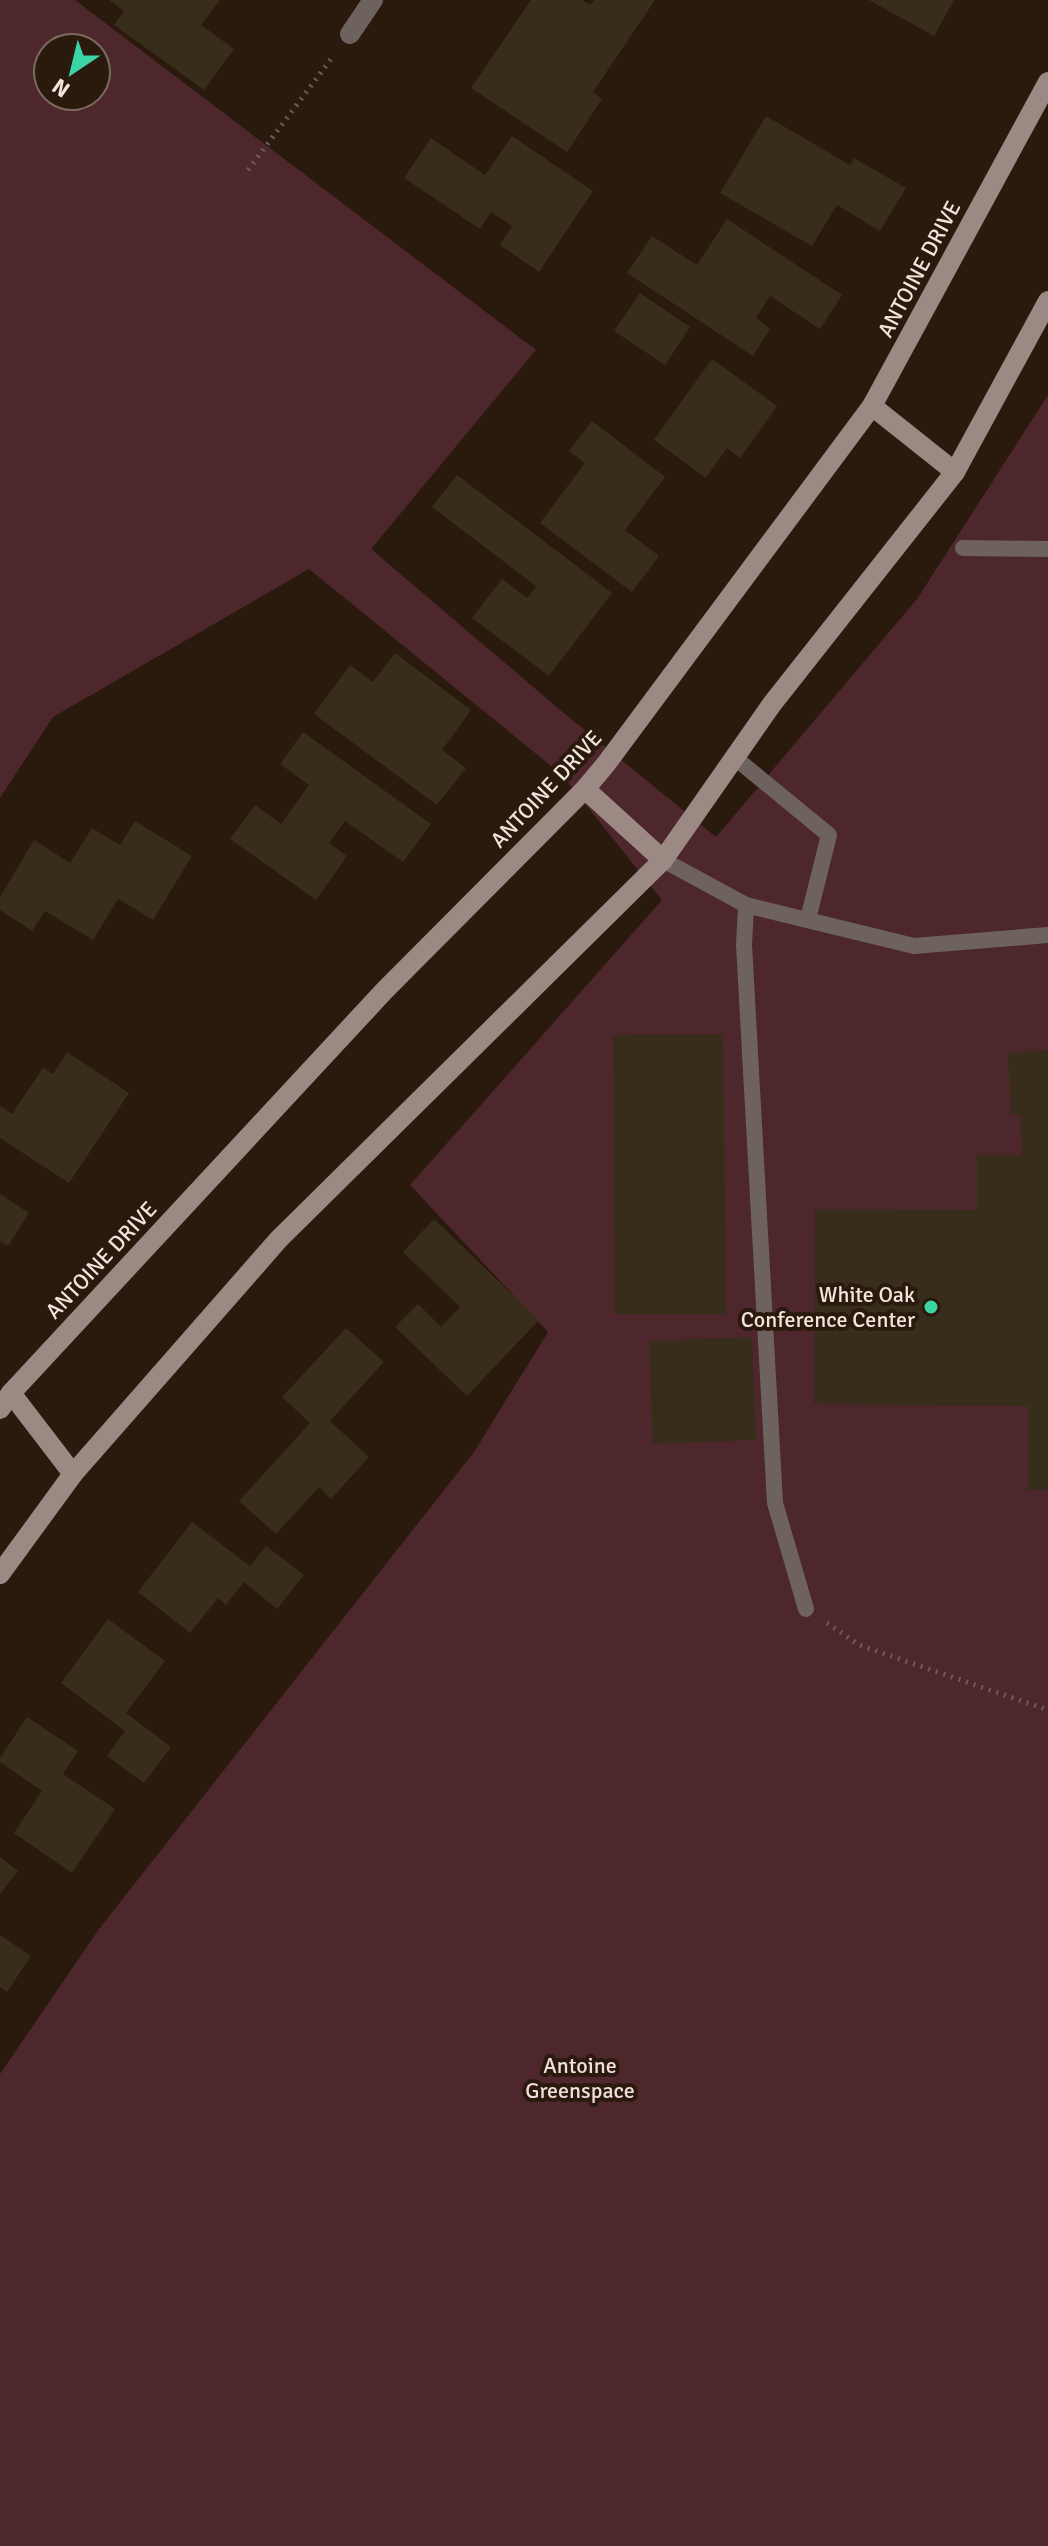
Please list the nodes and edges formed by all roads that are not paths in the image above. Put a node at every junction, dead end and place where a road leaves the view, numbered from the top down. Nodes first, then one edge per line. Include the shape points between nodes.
1 (373, 0) edge
2 (350, 34) road end
3 (1048, 82) edge
4 (1048, 301) edge
5 (872, 406) junction
6 (955, 472) junction
7 (963, 548) dead end
8 (1048, 549) edge
9 (734, 757) junction
10 (585, 789) junction
11 (663, 860) junction
12 (746, 905) junction
13 (808, 919) junction
14 (1048, 935) edge
15 (6, 1401) edge
16 (73, 1474) junction
17 (0, 1574) edge
18 (806, 1609) road end

1 - 2 street
3 - 5 main road, ANTOINE DRIVE
4 - 6 main road
5 - 6 main road
5 - 10 main road, ANTOINE DRIVE
6 - 9 main road
7 - 8 lane
9 - 11 main road
9 - 13 lane via 829,835
10 - 11 main road
10 - 15 main road, ANTOINE DRIVE via 384,991
11 - 12 lane
11 - 16 main road via 279,1239
12 - 13 lane
12 - 18 lane via 775,1503
13 - 14 lane via 914,946
15 - 16 main road
16 - 17 main road

